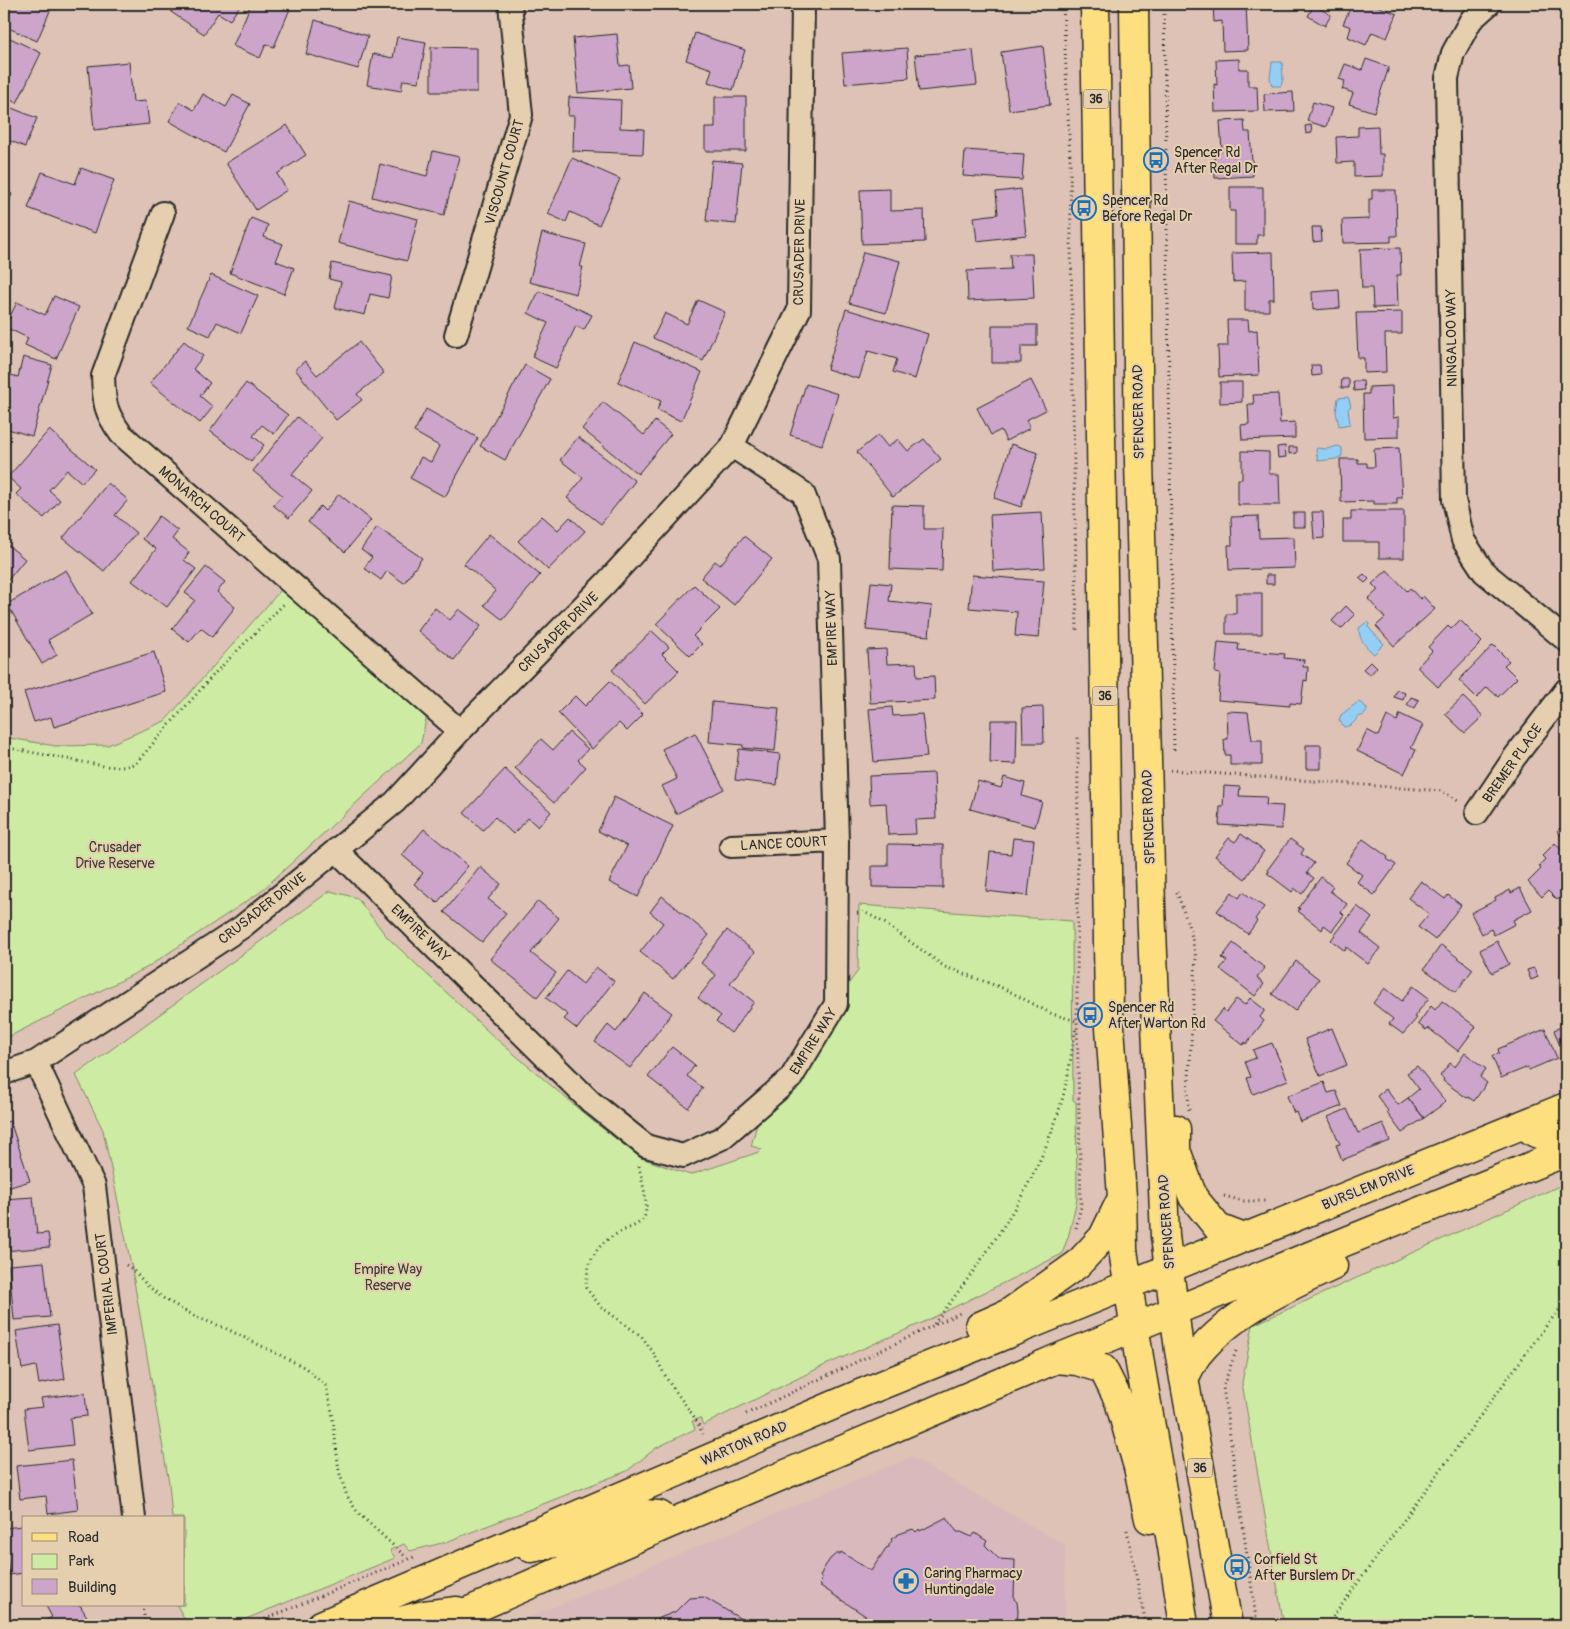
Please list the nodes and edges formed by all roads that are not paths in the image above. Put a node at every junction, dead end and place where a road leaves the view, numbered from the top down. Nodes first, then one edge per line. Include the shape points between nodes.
1 (510, 4) edge
2 (803, 4) edge
3 (1095, 4) edge
4 (1134, 4) edge
5 (1489, 4) edge
6 (1135, 86) junction
7 (1097, 194) junction
8 (163, 213) dead end
9 (456, 336) dead end
10 (732, 446) junction
11 (1566, 640) edge
12 (1566, 690) edge
13 (460, 731) junction
14 (1146, 734) junction
15 (1477, 813) road end
16 (838, 841) junction
17 (731, 846) dead end
18 (336, 850) junction
19 (1107, 854) junction
20 (1158, 1061) junction
21 (36, 1062) junction
22 (4, 1073) edge
23 (1566, 1107) edge
24 (1524, 1124) junction
25 (1566, 1130) edge
26 (1566, 1152) edge
27 (1122, 1197) junction
28 (1438, 1204) junction
29 (1244, 1238) junction
30 (1169, 1268) junction
31 (1128, 1284) junction
32 (1174, 1311) junction
33 (1134, 1327) junction
34 (1056, 1359) junction
35 (1184, 1379) junction
36 (862, 1393) junction
37 (134, 1516) edge
38 (671, 1522) junction
39 (510, 1544) junction
40 (360, 1608) junction
41 (473, 1610) junction
42 (321, 1625) edge
43 (384, 1625) edge
44 (437, 1625) edge
45 (1172, 1625) edge
46 (1184, 1625) edge
47 (1228, 1625) edge

1 - 9 street, VISCOUNT COURT via 521,116
2 - 10 street, CRUSADER DRIVE via 799,310
3 - 7 main road, 36
4 - 6 main road, SPENCER ROAD / 36
5 - 11 street, NINGALOO WAY via 1471,20 1453,53 1447,78 1454,500 1463,540 1484,572
6 - 7 main road via 1123,90 1118,101 1117,161
6 - 14 main road, SPENCER ROAD / 36
7 - 19 main road, 36
8 - 13 street, MONARCH COURT via 103,376 104,400 110,419 121,434
10 - 13 street, CRUSADER DRIVE via 606,584
10 - 16 street, EMPIRE WAY via 803,493 829,559
12 - 15 street, BREMER PLACE
13 - 18 street, CRUSADER DRIVE via 395,802
14 - 19 main road via 1131,803 1130,842 1118,852
14 - 20 main road, SPENCER ROAD / 36
16 - 17 street, LANCE COURT
16 - 18 street, EMPIRE WAY via 836,1004 791,1078 722,1138 683,1156 646,1146 591,1102
18 - 21 street, CRUSADER DRIVE via 242,926
19 - 27 main road, 36 via 1109,1013
20 - 29 main road via 1174,1099 1176,1150 1193,1197 1218,1228
20 - 30 main road, SPENCER ROAD / 36
21 - 22 street, CRUSADER DRIVE
21 - 37 street, IMPERIAL COURT via 94,1186
23 - 24 main road, BURSLEM DRIVE
24 - 25 main road via 1539,1135 1553,1135
24 - 29 main road, BURSLEM DRIVE
26 - 28 main road
27 - 31 main road, 36 via 1123,1250
27 - 36 main road via 1103,1237 1078,1264 1009,1314 922,1353
28 - 32 main road
28 - 35 main road via 1410,1231 1286,1287 1249,1310 1196,1356
29 - 30 main road, BURSLEM DRIVE
30 - 31 main road, WARTON ROAD
30 - 32 main road, SPENCER ROAD / 36
31 - 33 main road, 36
31 - 36 main road, WARTON ROAD
32 - 33 main road
32 - 35 main road, SPENCER ROAD / 36
33 - 34 main road
33 - 46 main road, 36
34 - 38 main road
34 - 45 main road via 1078,1361 1103,1369 1119,1401 1138,1467
35 - 47 main road, SPENCER ROAD / 36
36 - 39 main road, WARTON ROAD
38 - 39 main road via 659,1515 643,1514 626,1517 569,1540 533,1548
38 - 41 main road
39 - 40 main road, WARTON ROAD
40 - 42 main road, WARTON ROAD
40 - 43 main road via 371,1620
41 - 43 main road via 424,1615
41 - 44 main road

